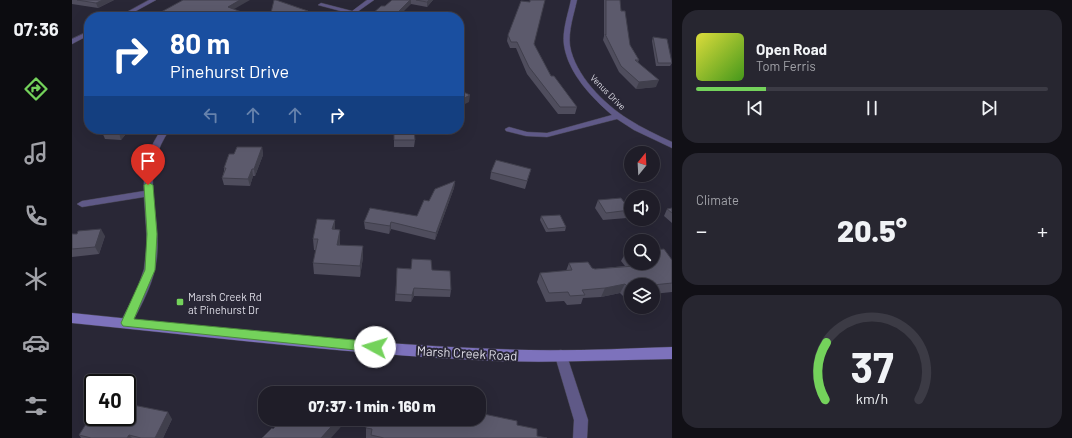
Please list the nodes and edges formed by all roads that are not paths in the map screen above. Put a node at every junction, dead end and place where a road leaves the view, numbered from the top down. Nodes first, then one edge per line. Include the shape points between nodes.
1 (153, 0) edge
2 (371, 0) edge
3 (574, 0) edge
4 (321, 5) dead end
5 (130, 12) edge
6 (349, 12) edge
7 (354, 12) edge
8 (84, 36) edge
9 (72, 42) edge
10 (618, 116) junction
11 (510, 129) dead end
12 (163, 134) edge
13 (672, 145) edge
14 (149, 193) junction
15 (82, 204) dead end
16 (72, 318) edge
17 (126, 323) junction
18 (672, 353) edge
19 (561, 356) junction
20 (580, 438) edge

1 - 5 street
2 - 7 street
3 - 10 street, Venus Drive via 567,34 572,62 586,83
4 - 6 street
8 - 9 street
10 - 11 street via 547,135 526,134
10 - 13 street, Venus Drive
12 - 14 street via 150,161
14 - 15 street
14 - 17 street via 152,234 150,270
16 - 17 street, Marsh Creek Road
17 - 19 street, Marsh Creek Road via 389,349
18 - 19 street, Marsh Creek Road
19 - 20 street via 581,420

